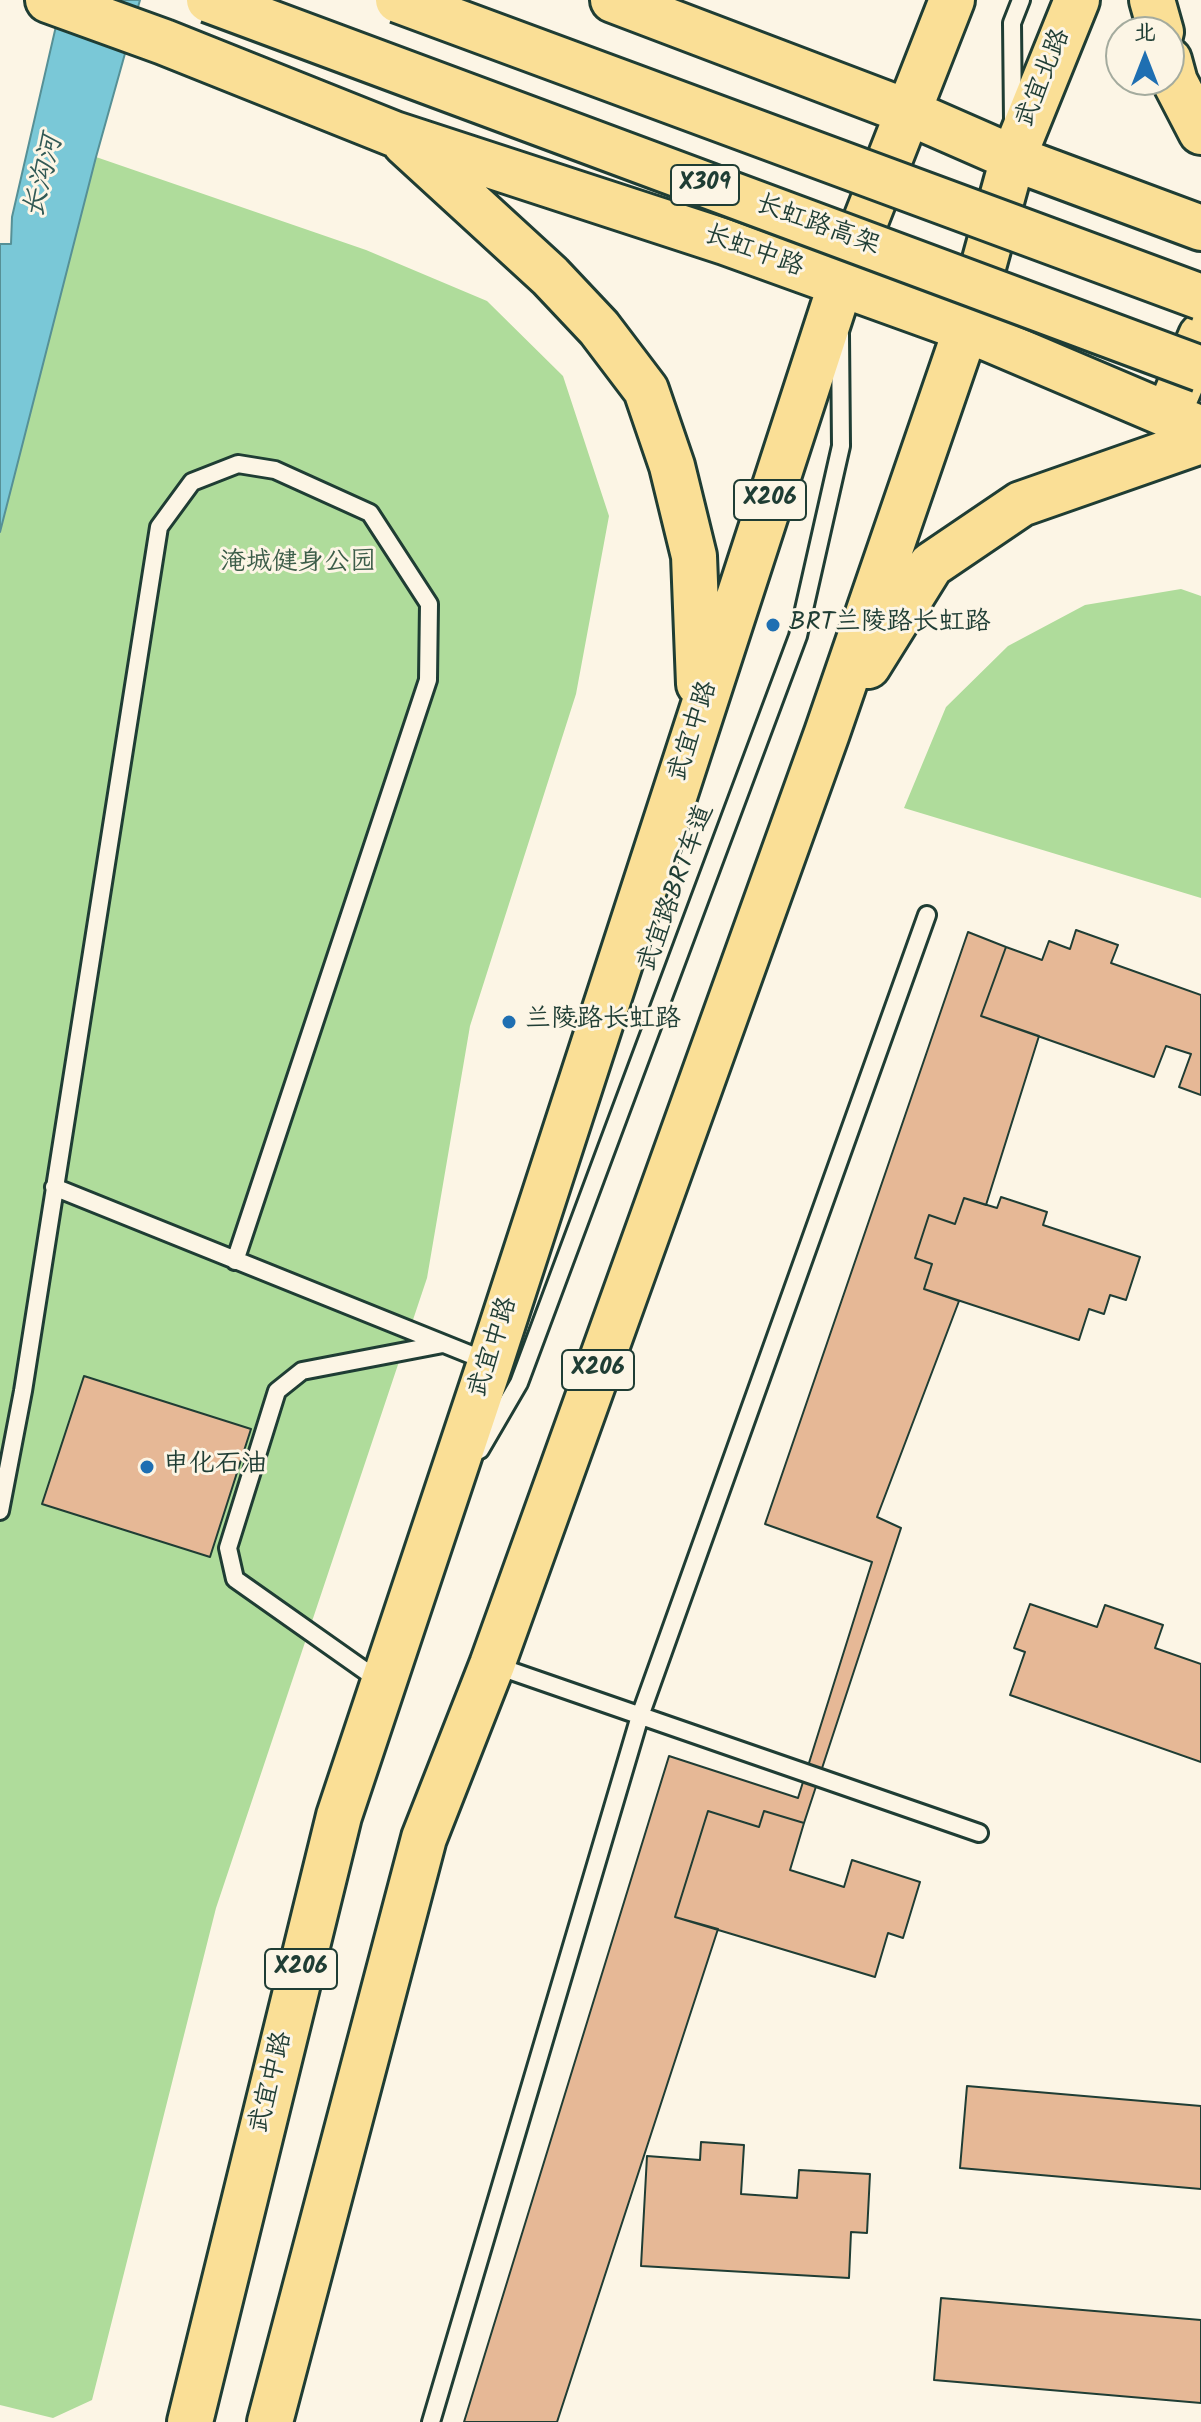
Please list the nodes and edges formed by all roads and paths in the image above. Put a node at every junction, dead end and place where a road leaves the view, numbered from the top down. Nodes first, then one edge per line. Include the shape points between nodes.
1 (48, 0) edge
2 (209, 0) edge
3 (398, 0) edge
4 (613, 0) edge
5 (952, 0) edge
6 (1021, 0) edge
7 (1077, 0) edge
8 (1182, 96) edge
9 (908, 112) junction
10 (1201, 132) edge
11 (394, 134) junction
12 (1013, 158) junction
13 (1201, 228) edge
14 (840, 286) junction
15 (1201, 297) edge
16 (966, 329) junction
17 (1201, 336) edge
18 (1201, 369) edge
19 (1190, 428) edge
20 (701, 715) junction
21 (827, 733) junction
22 (927, 915) dead end
23 (54, 1187) junction
24 (235, 1261) junction
25 (443, 1344) junction
26 (490, 1363) junction
27 (0, 1511) edge
28 (437, 1524) junction
29 (492, 1665) junction
30 (383, 1683) junction
31 (640, 1716) junction
32 (979, 1833) dead end
33 (190, 2422) edge
34 (270, 2422) edge
35 (431, 2422) edge

1 - 11 main road, 长虹中路
2 - 18 main road, 长虹路高架 / X309, bridge
3 - 15 main road, X309, bridge
4 - 9 main road
5 - 9 main road
6 - 12 lane via 1012,23
7 - 12 main road, 武宜北路
8 - 10 main road
9 - 12 main road
9 - 14 main road, 武宜中路
11 - 14 main road, 长虹中路 via 725,242
11 - 20 main road via 550,276 646,390 694,556
12 - 13 main road
12 - 16 main road, 武宜北路
14 - 16 main road, 长虹中路
14 - 20 main road, 武宜中路 / X206
14 - 28 lane, 武宜路BRT车道 via 841,446 798,636 519,1383
16 - 19 main road, 长虹中路
16 - 21 main road, X206
17 - 19 main road
19 - 21 main road via 1021,504 931,565
20 - 26 main road, 武宜中路 / X206
21 - 29 main road, X206
22 - 31 lane
23 - 24 lane
23 - 24 lane via 159,527 192,482 238,464 275,470 370,513 429,604 428,680
23 - 27 lane
24 - 25 lane
25 - 26 lane
25 - 30 lane via 302,1371 277,1391 228,1548 235,1579
26 - 28 main road, 武宜中路 / X206
28 - 30 main road, 武宜中路 / X206
29 - 31 lane
29 - 34 main road, X206 via 424,1838
30 - 33 main road, 武宜中路 / X206 via 339,1816
31 - 32 lane
31 - 35 lane

